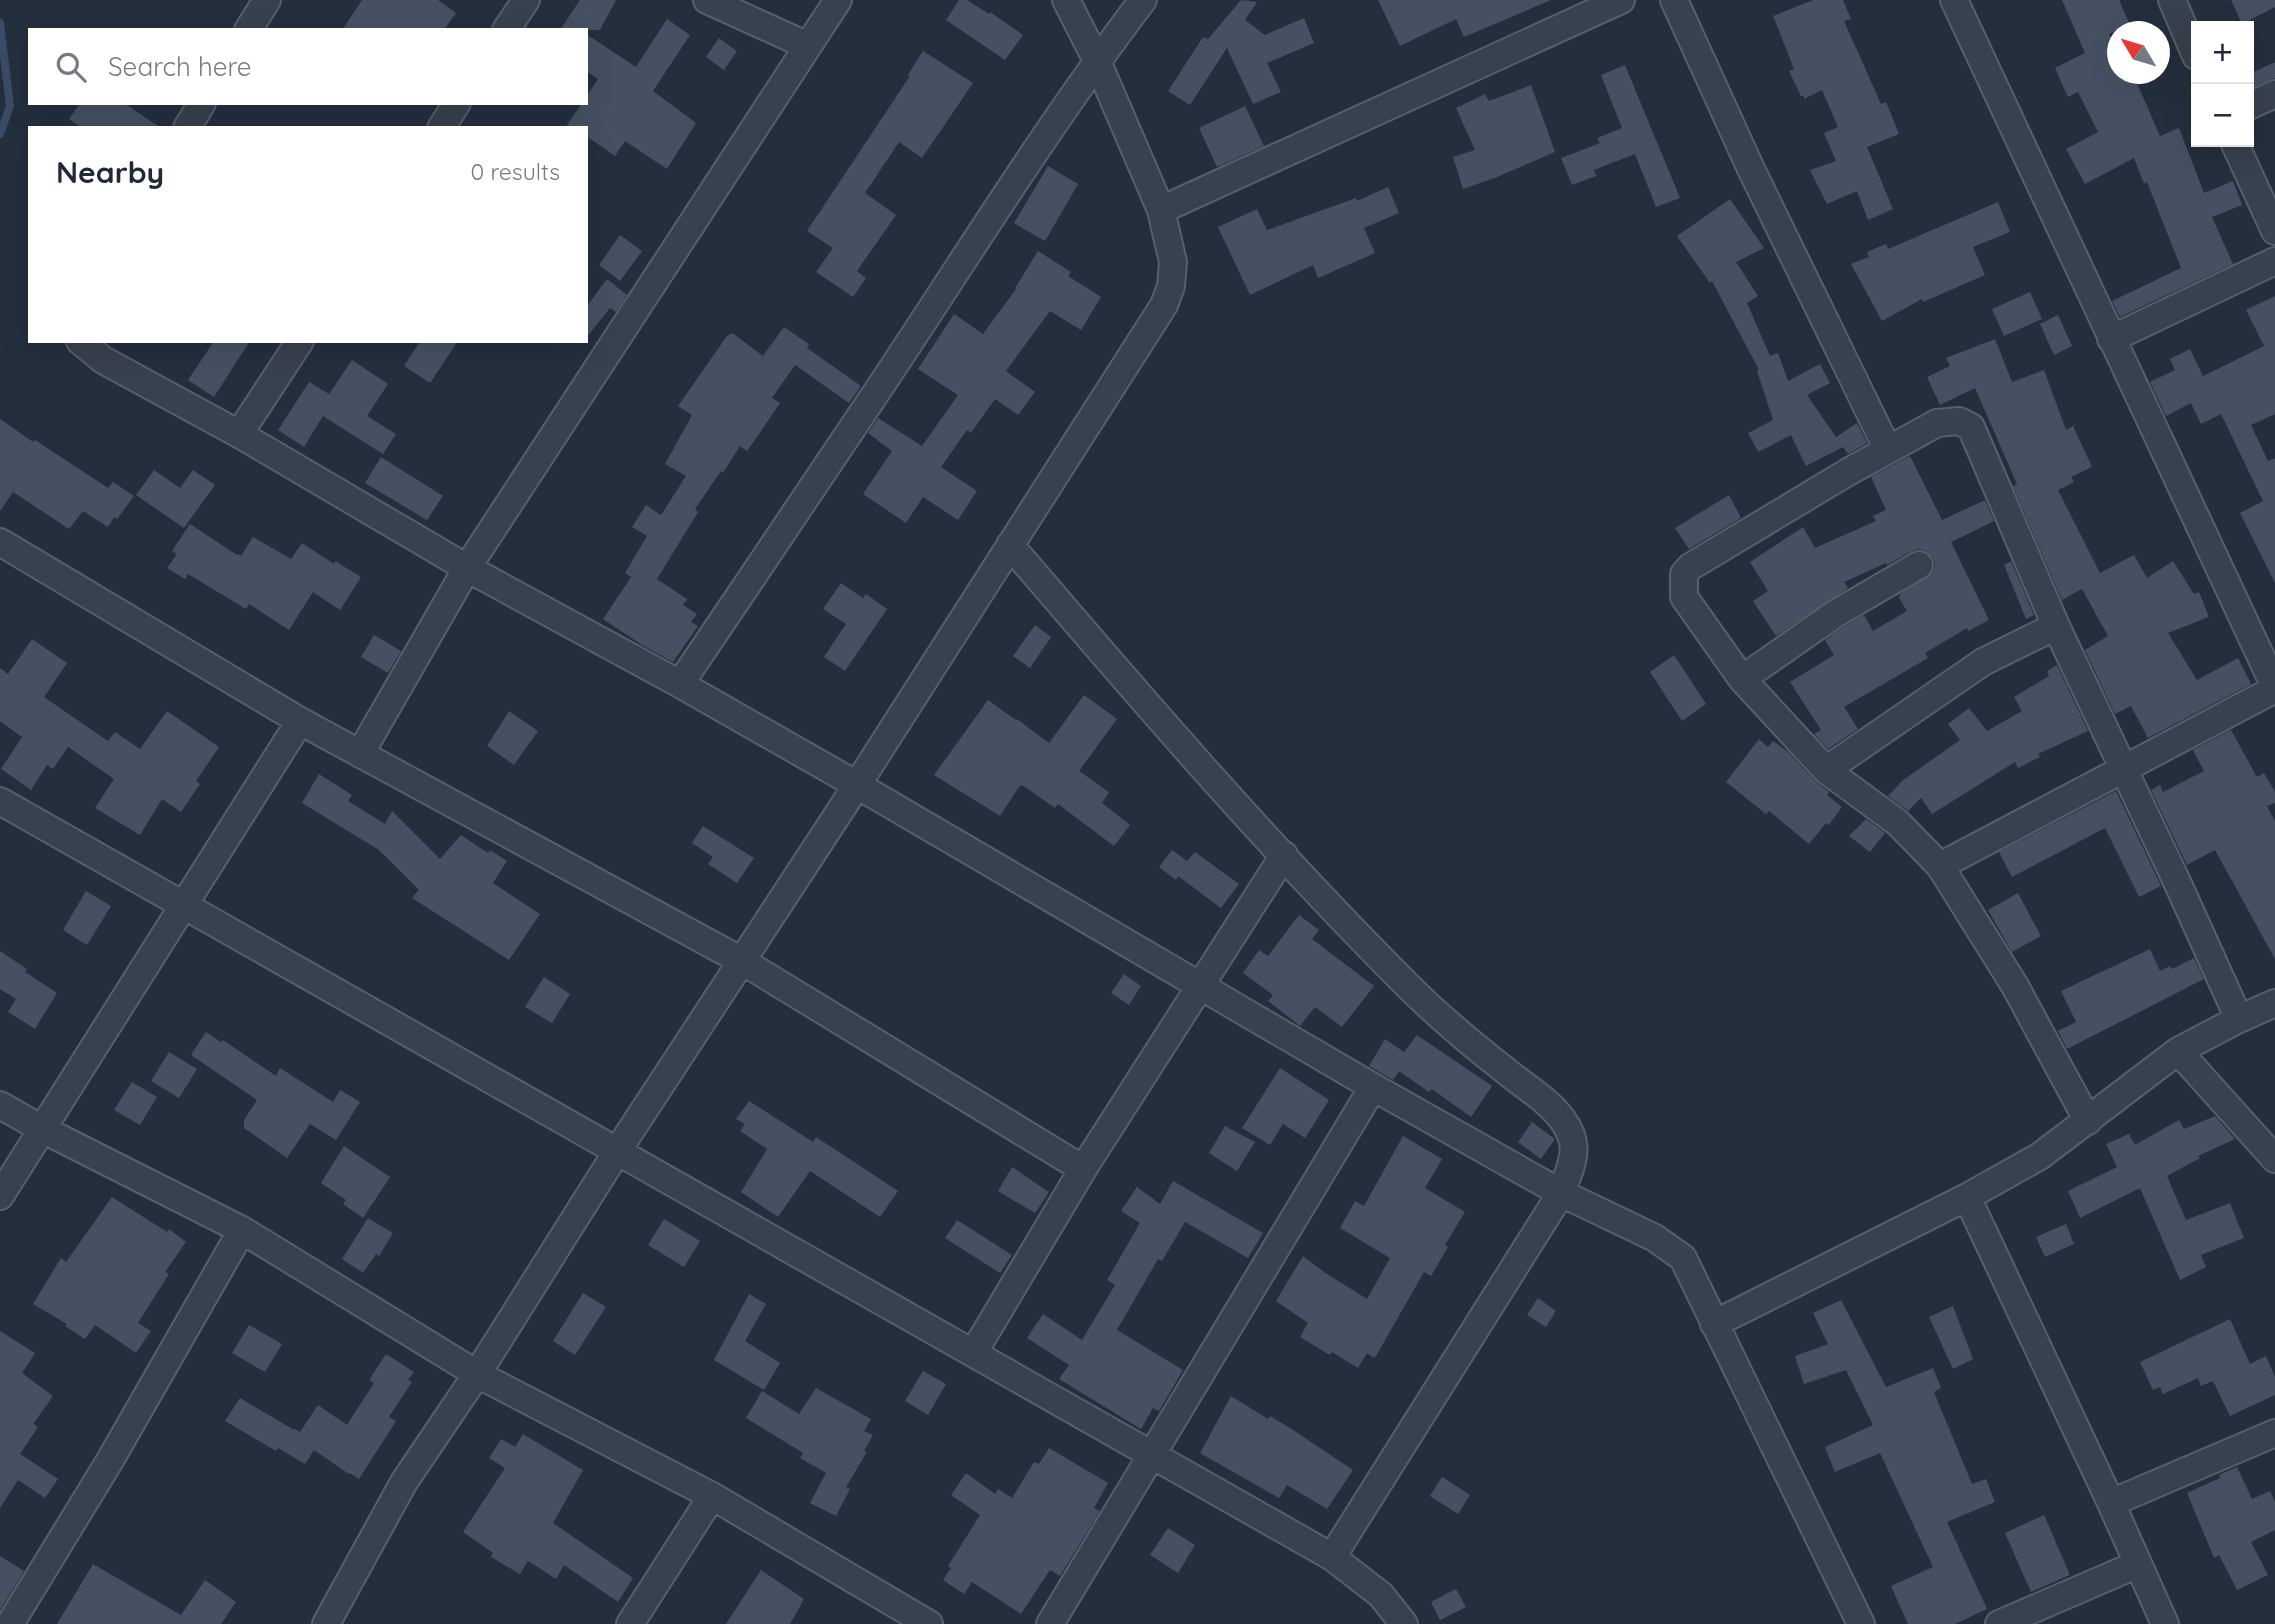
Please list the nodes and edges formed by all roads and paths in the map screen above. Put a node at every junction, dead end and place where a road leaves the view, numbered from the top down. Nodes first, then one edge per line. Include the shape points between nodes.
1 (267, 0) edge
2 (526, 0) edge
3 (707, 0) edge
4 (838, 0) edge
5 (1066, 0) edge
6 (1143, 0) edge
7 (1621, 0) edge
8 (1674, 0) edge
9 (1954, 0) edge
10 (2172, 0) edge
11 (249, 28) edge
12 (507, 28) edge
13 (2191, 44) edge
14 (808, 46) junction
15 (1097, 61) junction
16 (2275, 94) edge
17 (2254, 104) edge
18 (201, 105) edge
19 (456, 105) edge
20 (188, 126) edge
21 (442, 126) edge
22 (2236, 147) edge
23 (1161, 210) junction
24 (2275, 231) edge
25 (2275, 261) edge
26 (2111, 339) junction
27 (82, 343) edge
28 (299, 343) edge
29 (239, 434) junction
30 (1888, 450) junction
31 (0, 542) edge
32 (1010, 545) junction
33 (1919, 565) dead end
34 (467, 568) junction
35 (2056, 626) junction
36 (1742, 679) junction
37 (680, 684) junction
38 (2275, 688) edge
39 (300, 721) junction
40 (360, 754) junction
41 (2123, 768) junction
42 (1826, 770) junction
43 (857, 785) junction
44 (0, 801) edge
45 (1284, 855) junction
46 (1940, 866) junction
47 (183, 906) junction
48 (742, 961) junction
49 (1201, 986) junction
50 (2275, 1003) edge
51 (2239, 1019) junction
52 (2178, 1051) junction
53 (1373, 1087) junction
54 (0, 1105) edge
55 (2088, 1121) junction
56 (44, 1130) junction
57 (618, 1150) junction
58 (2275, 1159) edge
59 (1083, 1169) junction
60 (1561, 1193) junction
61 (0, 1196) edge
62 (1967, 1196) junction
63 (242, 1230) junction
64 (1714, 1324) junction
65 (974, 1352) junction
66 (477, 1374) junction
67 (2275, 1433) edge
68 (1152, 1454) junction
69 (712, 1496) junction
70 (2111, 1503) junction
71 (1332, 1557) junction
72 (2138, 1563) junction
73 (8, 1622) edge
74 (326, 1624) edge
75 (630, 1624) edge
76 (929, 1624) edge
77 (1050, 1624) edge
78 (1404, 1624) edge
79 (1861, 1624) edge
80 (1999, 1624) edge
81 (2165, 1624) edge

1 - 11 street
2 - 12 street
3 - 14 street
4 - 14 street
5 - 15 street
6 - 15 street
7 - 23 street
8 - 30 street
9 - 26 street
10 - 13 street
14 - 34 street
15 - 23 street
15 - 37 street
16 - 17 street
18 - 20 street
19 - 21 street
22 - 24 street
23 - 32 street via 1173,262 1164,305
25 - 26 street
26 - 38 street
27 - 29 street via 103,360
28 - 29 street
29 - 34 street
30 - 35 street via 1937,423 1959,421 1971,428
30 - 36 street via 1684,574 1684,597
31 - 39 street
32 - 43 street
32 - 45 street
33 - 36 street via 1835,614
34 - 37 street
34 - 40 street
35 - 41 street
35 - 42 street via 1983,662
36 - 42 street
37 - 43 street
38 - 41 street
39 - 40 street
39 - 47 street
40 - 48 street
41 - 46 street
41 - 51 street
42 - 46 street via 1898,823
43 - 48 street
43 - 49 street
44 - 47 street
45 - 49 street
45 - 60 street via 1408,986 1562,1119 1575,1153
46 - 55 street via 2015,986
47 - 56 street
47 - 57 street
48 - 57 street
48 - 59 street
49 - 53 street
49 - 59 street
50 - 51 street
51 - 52 street
52 - 55 street
52 - 58 street
53 - 60 street
53 - 68 street
54 - 56 street
55 - 62 street via 2040,1156
56 - 61 street
56 - 63 street
57 - 65 street
57 - 66 street
59 - 65 street
60 - 64 street via 1655,1238 1683,1258
60 - 71 street
62 - 64 street
62 - 70 street
63 - 66 street
63 - 73 street via 109,1462
64 - 79 street
65 - 68 street
66 - 69 street
66 - 74 street via 404,1482
67 - 70 street
68 - 71 street
68 - 77 street
69 - 75 street
69 - 76 street
70 - 72 street
71 - 78 street via 1381,1595
72 - 80 street
72 - 81 street

